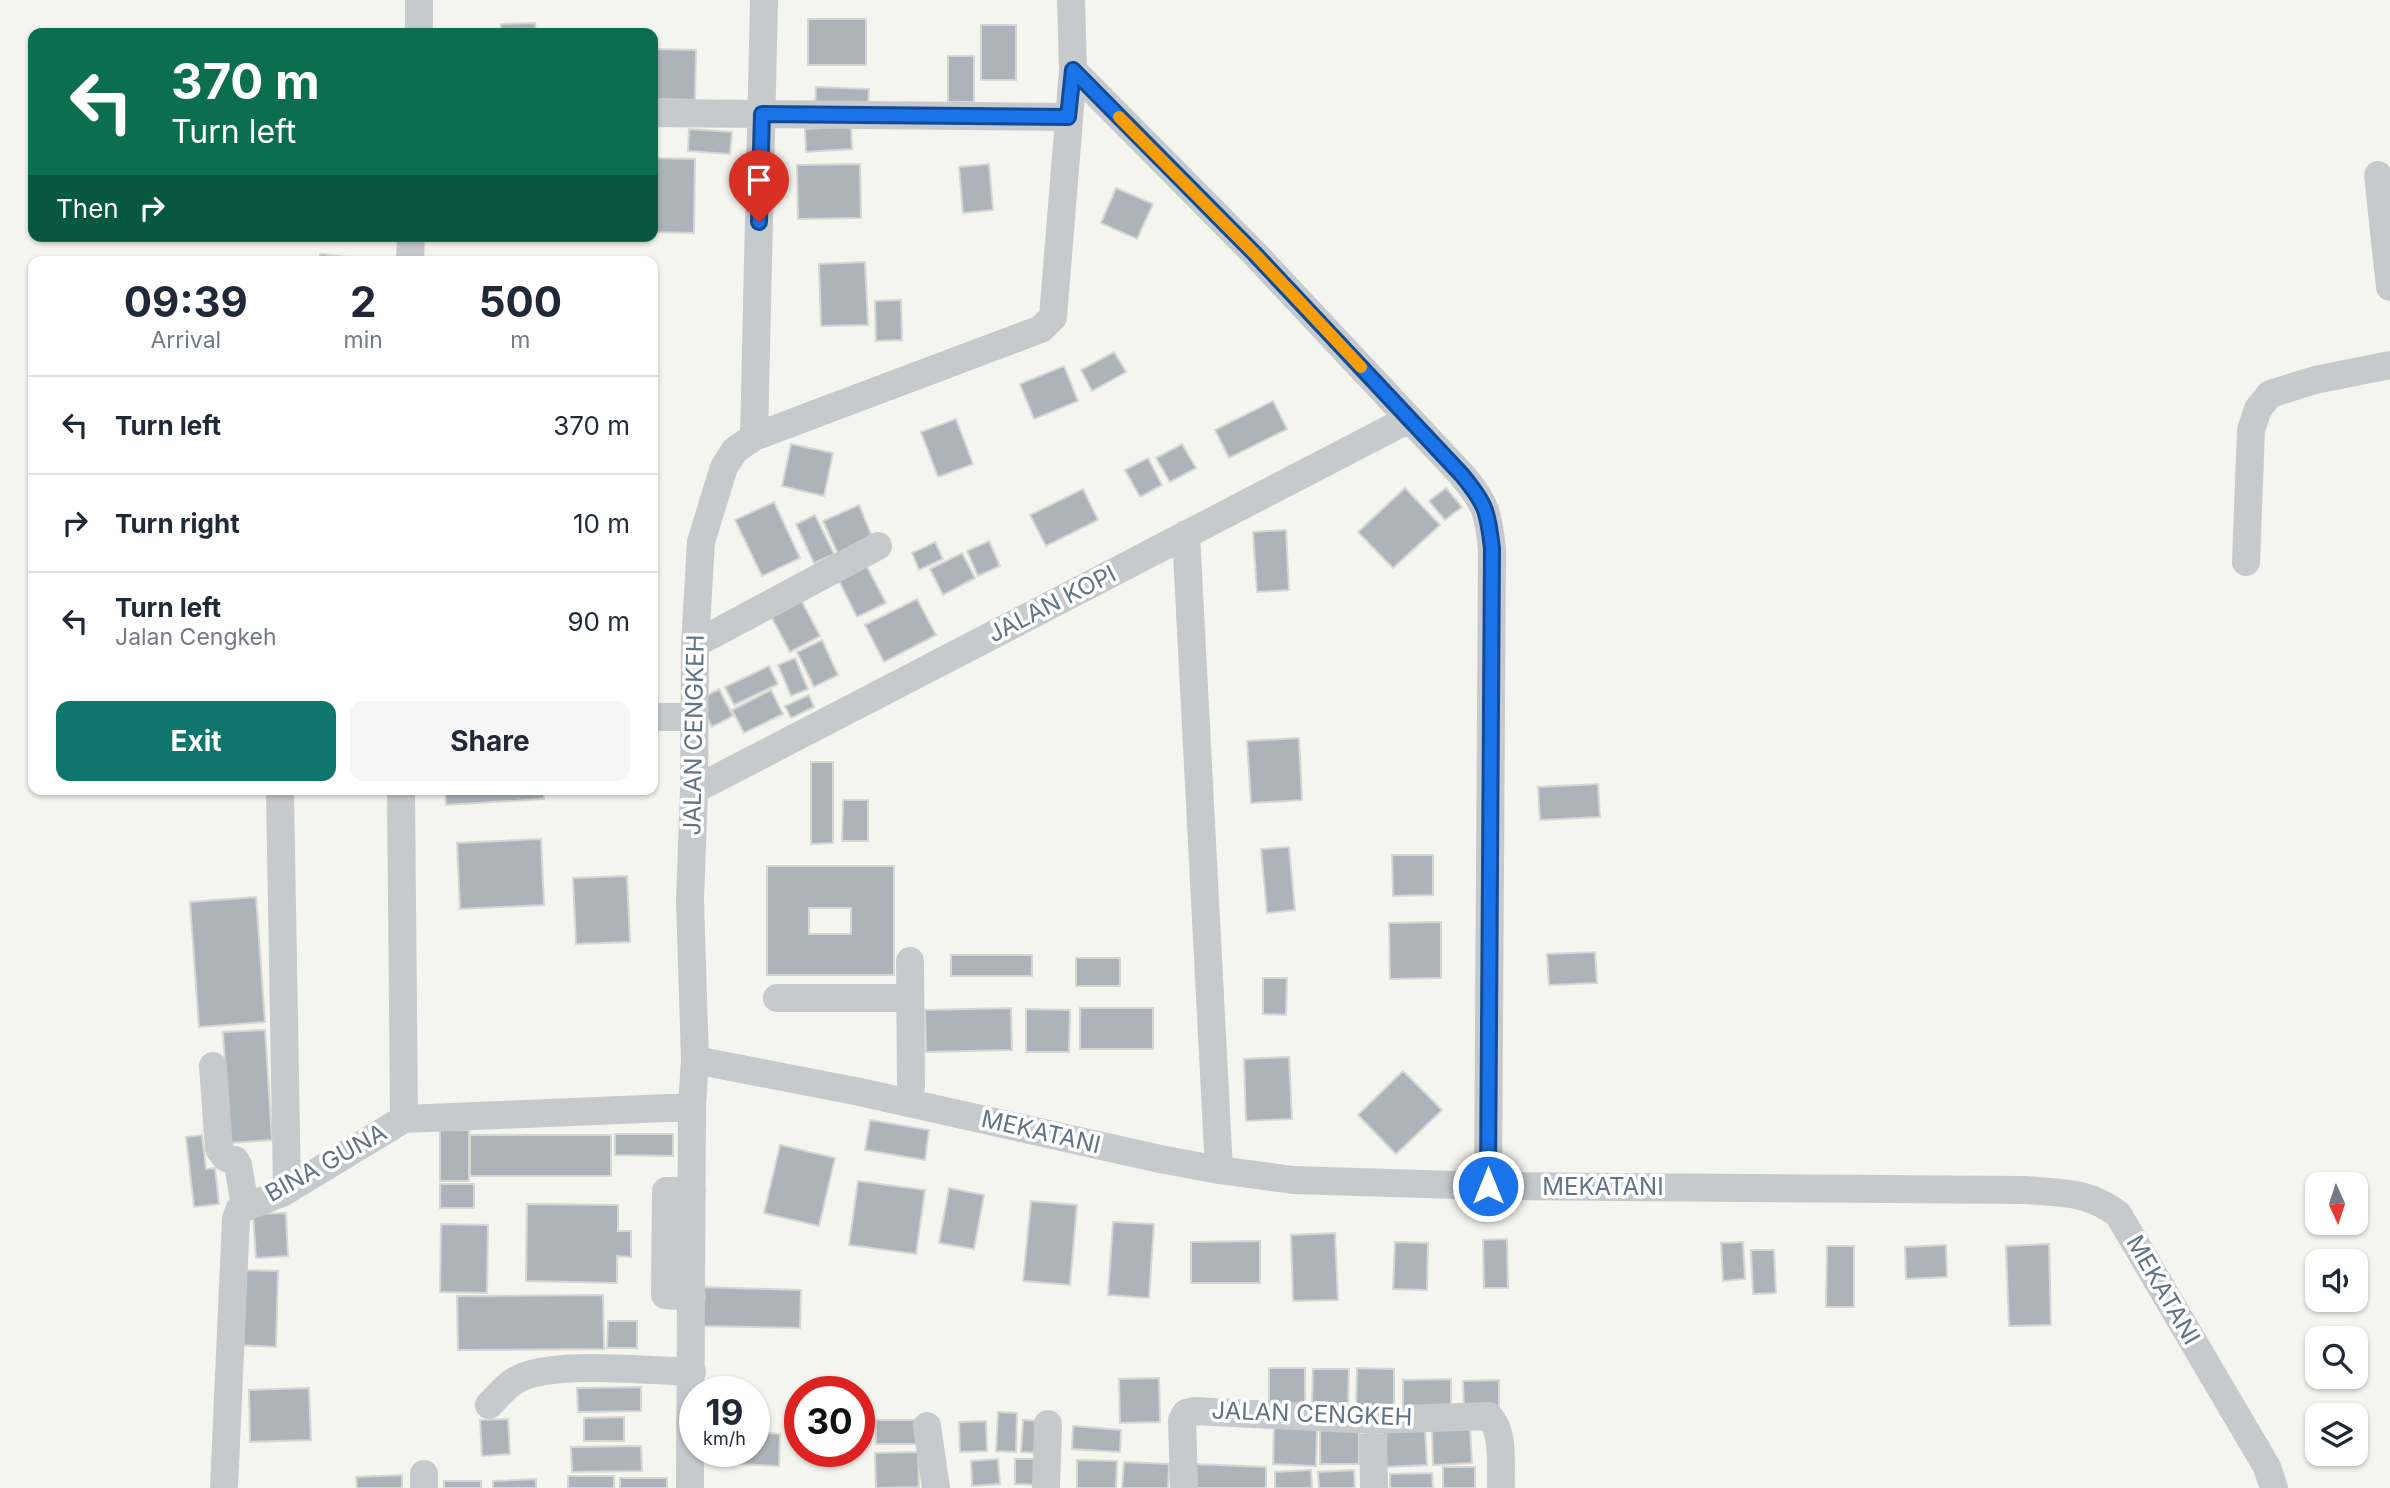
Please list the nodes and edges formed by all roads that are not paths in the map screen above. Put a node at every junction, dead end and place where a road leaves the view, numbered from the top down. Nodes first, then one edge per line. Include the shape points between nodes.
1 (419, 0) edge
2 (764, 0) edge
3 (1071, 0) edge
4 (419, 28) edge
5 (1073, 70) junction
6 (658, 113) edge
7 (762, 114) junction
8 (1068, 117) junction
9 (2378, 175) dead end
10 (2390, 287) edge
11 (2390, 365) edge
12 (1409, 419) junction
13 (754, 437) junction
14 (1186, 534) junction
15 (878, 546) dead end
16 (2246, 562) dead end
17 (695, 644) junction
18 (658, 717) edge
19 (694, 717) junction
20 (694, 790) junction
21 (280, 795) edge
22 (401, 795) edge
23 (910, 961) dead end
24 (776, 998) dead end
25 (910, 998) junction
26 (695, 1060) junction
27 (213, 1066) dead end
28 (908, 1103) junction
29 (692, 1107) junction
30 (404, 1119) junction
31 (1219, 1170) junction
32 (1488, 1186) junction
33 (287, 1190) junction
34 (244, 1206) junction
35 (692, 1373) junction
36 (489, 1405) dead end
37 (1373, 1420) junction
38 (1048, 1424) dead end
39 (927, 1426) dead end
40 (224, 1488) edge
41 (690, 1488) edge
42 (936, 1488) edge
43 (1046, 1488) edge
44 (1184, 1488) edge
45 (1374, 1488) edge
46 (1501, 1488) edge
47 (2274, 1488) edge

1 - 4 street
2 - 7 street
3 - 5 street
5 - 8 street
5 - 12 street
6 - 7 street
7 - 8 street
7 - 13 street
8 - 13 street via 1053,317 1048,324
9 - 10 street
11 - 16 street via 2270,394 2258,409 2251,430
12 - 14 street, JALAN KOPI
12 - 32 street via 1481,498 1489,521
13 - 17 street, JALAN CENGKEH via 735,450 724,467 701,542
14 - 20 street, JALAN KOPI
14 - 31 street
15 - 17 street
17 - 19 street, JALAN CENGKEH
18 - 19 street
19 - 20 street, JALAN CENGKEH
20 - 26 street, JALAN CENGKEH via 690,901
21 - 33 street
22 - 30 street
23 - 25 street
24 - 25 street
25 - 28 street
26 - 28 street, MEKATANI
26 - 29 street, JALAN CENGKEH
27 - 34 street via 219,1149 238,1165
28 - 31 street, MEKATANI
29 - 30 street, BINA GUNA
29 - 35 street, JALAN CENGKEH
30 - 33 street, BINA GUNA
31 - 32 street, MEKATANI via 1293,1180
32 - 47 street, MEKATANI via 2024,1190 2101,1201 2118,1214 2267,1467
33 - 34 street, BINA GUNA
34 - 40 street, BINA GUNA via 236,1219
35 - 36 street via 539,1370 514,1381
35 - 41 street, JALAN CENGKEH
37 - 44 street, JALAN CENGKEH via 1186,1413 1182,1420
37 - 45 street
37 - 46 street, JALAN CENGKEH via 1489,1416 1497,1424
38 - 43 street
39 - 42 street

